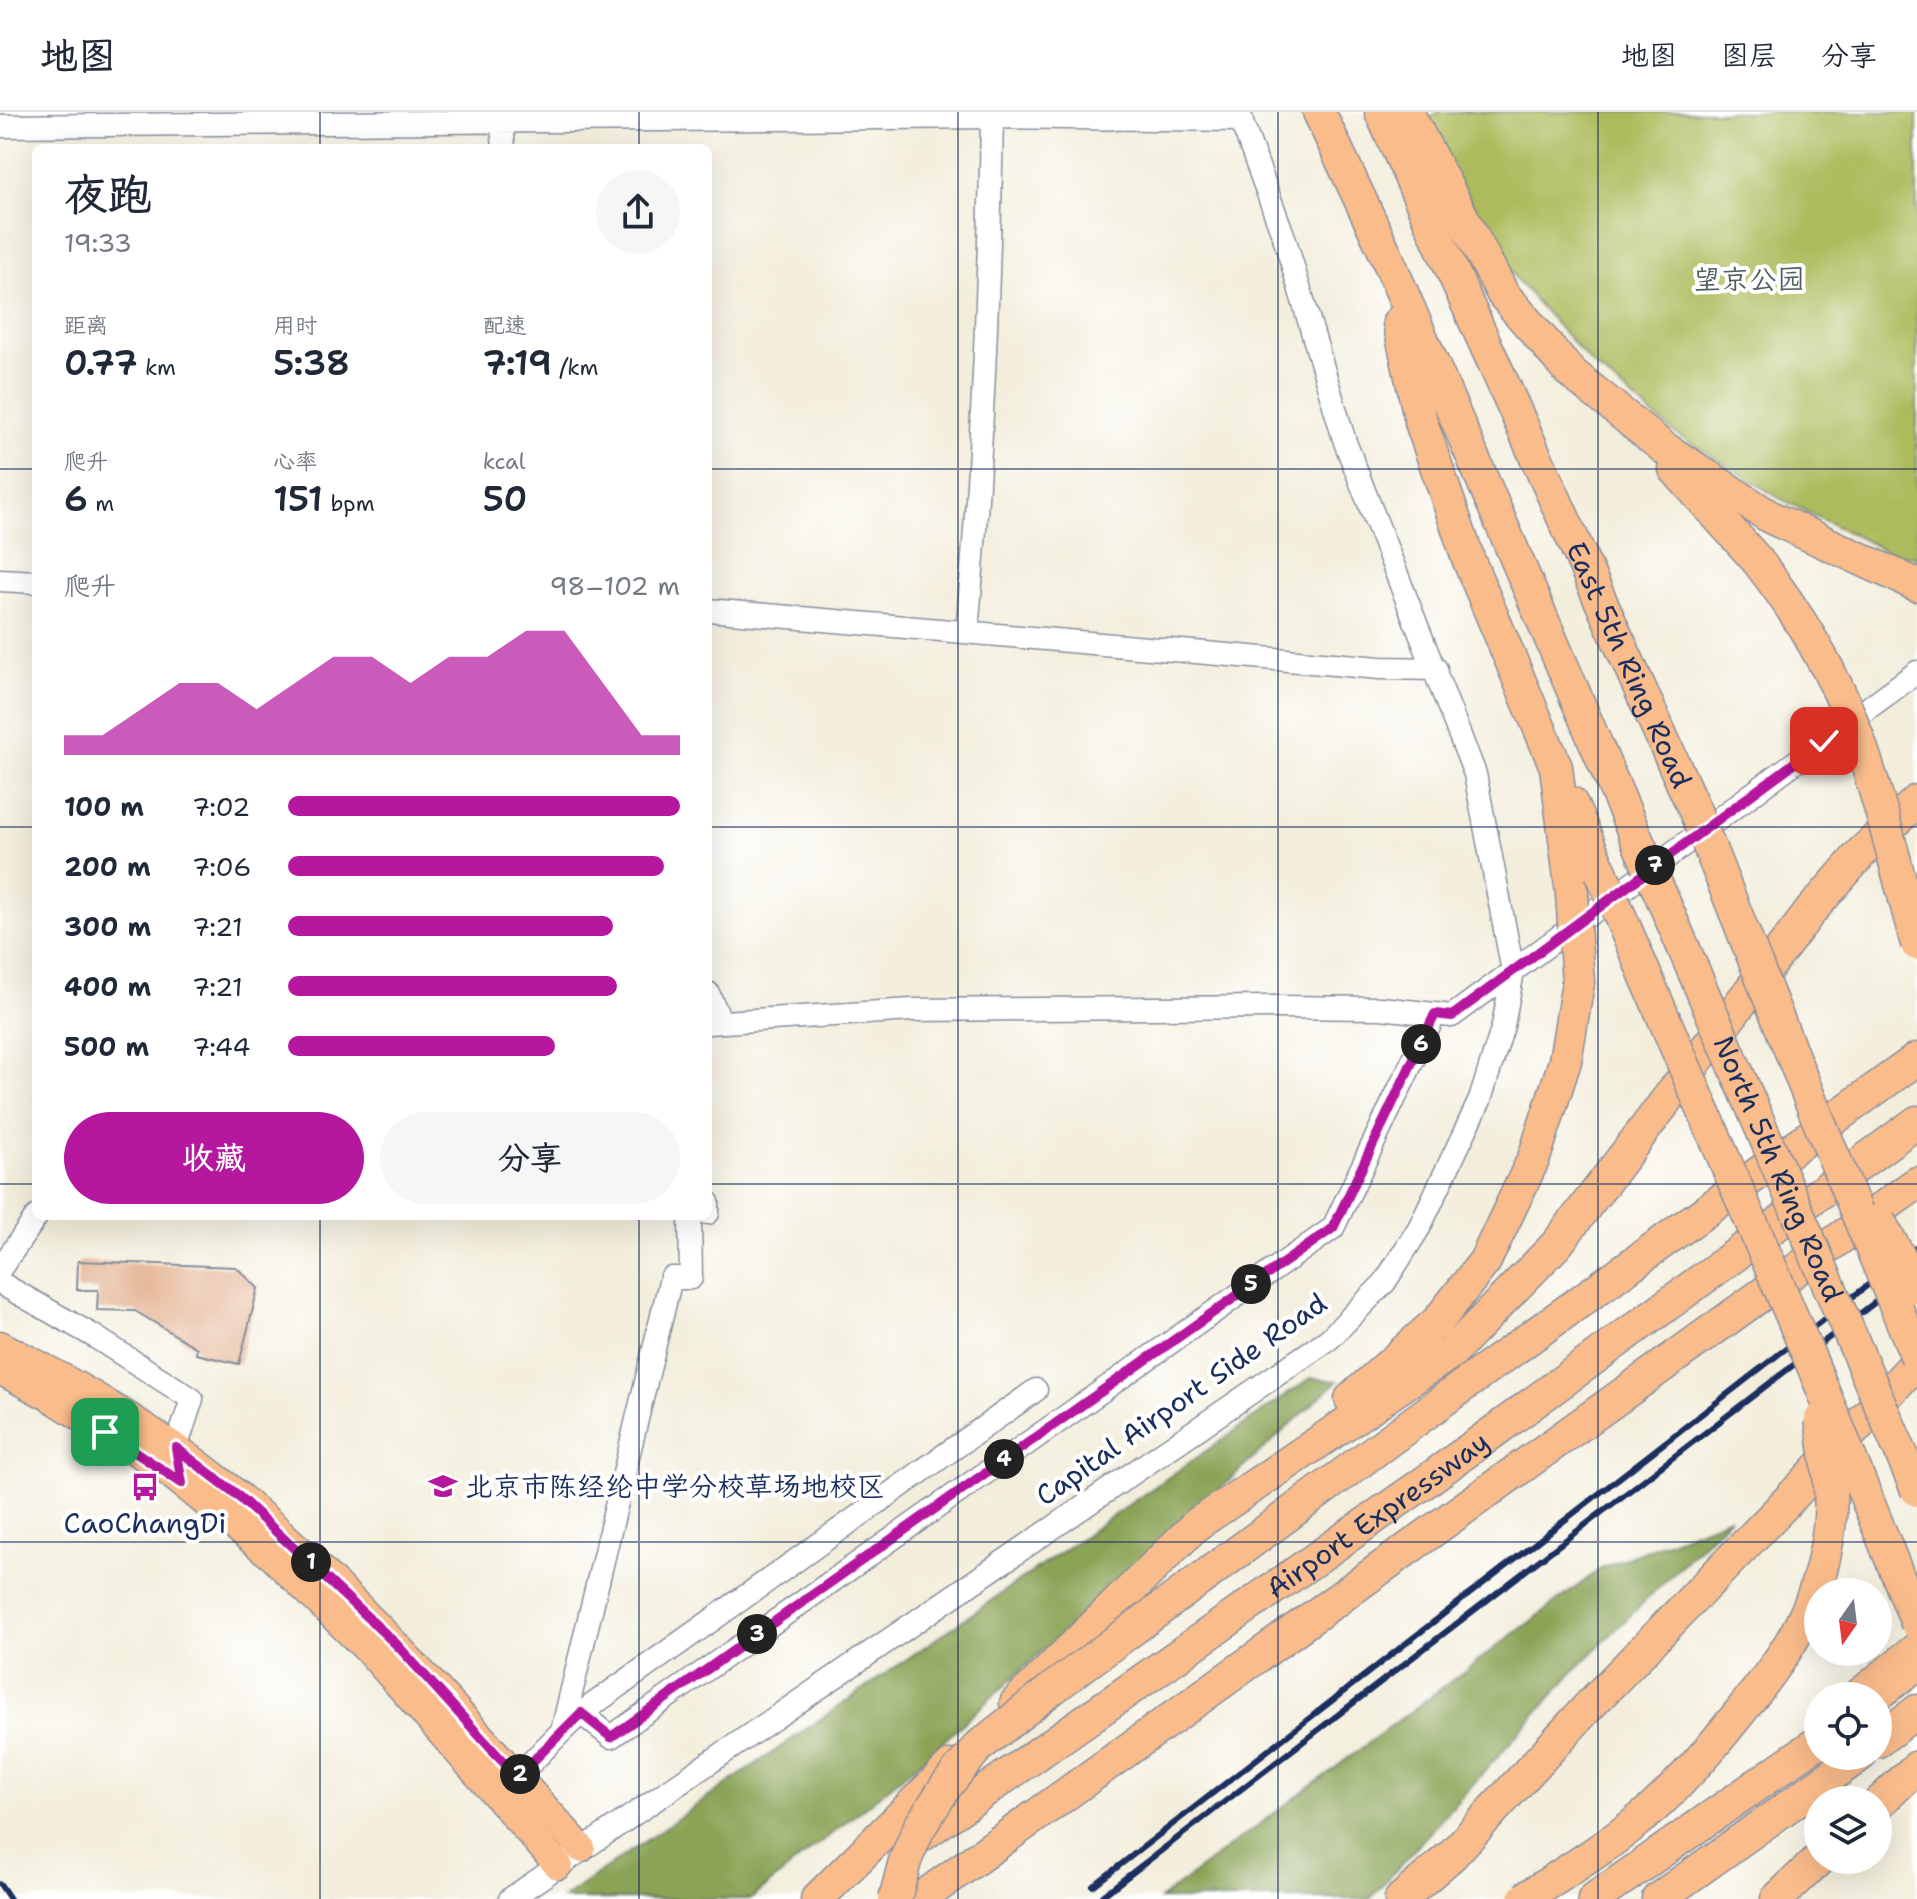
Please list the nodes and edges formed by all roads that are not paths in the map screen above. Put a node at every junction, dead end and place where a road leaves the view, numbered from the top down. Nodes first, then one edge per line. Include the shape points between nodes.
1 (1319, 112) edge
2 (1381, 112) edge
3 (1407, 112) edge
4 (873, 115) edge
5 (501, 116) edge
6 (1240, 116) edge
7 (992, 117) junction
8 (0, 126) edge
9 (504, 144) edge
10 (1383, 248) junction
11 (1636, 425) junction
12 (0, 580) edge
13 (32, 582) edge
14 (1914, 585) edge
15 (712, 610) edge
16 (967, 632) junction
17 (1436, 669) junction
18 (1917, 672) edge
19 (1556, 767) junction
20 (1917, 801) edge
21 (1917, 944) edge
22 (1513, 971) junction
23 (1435, 1014) junction
24 (715, 1022) edge
25 (1917, 1059) edge
26 (1813, 1107) junction
27 (1917, 1122) edge
28 (1917, 1183) edge
29 (34, 1220) edge
30 (690, 1220) edge
31 (0, 1269) edge
32 (0, 1283) edge
33 (1917, 1288) edge
34 (0, 1345) edge
35 (1917, 1360) edge
36 (1814, 1368) junction
37 (0, 1370) edge
38 (1036, 1390) dead end
39 (176, 1448) junction
40 (182, 1483) junction
41 (1917, 1490) edge
42 (1197, 1524) junction
43 (1917, 1623) edge
44 (1917, 1646) edge
45 (1917, 1664) edge
46 (1872, 1682) edge
47 (1892, 1684) edge
48 (1917, 1711) edge
49 (581, 1713) junction
50 (1917, 1721) edge
51 (1892, 1730) edge
52 (562, 1731) junction
53 (1804, 1736) edge
54 (1892, 1738) edge
55 (1804, 1752) edge
56 (1917, 1767) edge
57 (1839, 1770) edge
58 (1846, 1770) edge
59 (517, 1777) junction
60 (1892, 1791) edge
61 (581, 1848) junction
62 (558, 1865) junction
63 (1804, 1873) edge
64 (510, 1899) edge
65 (817, 1899) edge
66 (831, 1899) edge
67 (895, 1899) edge
68 (920, 1899) edge
69 (1401, 1899) edge
70 (1524, 1899) edge
71 (1576, 1899) edge
72 (1594, 1899) edge
73 (1659, 1899) edge
74 (1777, 1899) edge

1 - 10 highway
2 - 26 highway, East 5th Ring Road, bridge via 1695,811
3 - 11 highway via 1503,294 1569,371
4 - 5 street
4 - 7 street
5 - 8 street
5 - 9 street
6 - 7 street
6 - 17 street via 1285,240 1345,442
7 - 16 street via 988,321
10 - 19 highway via 1421,422 1469,561
10 - 41 highway, North 5th Ring Road, bridge
11 - 14 highway via 1770,517
11 - 21 highway, bridge via 1788,600 1826,669 1857,735
12 - 13 street
15 - 16 street
16 - 17 street
17 - 22 street via 1475,774
18 - 22 street
19 - 36 highway, bridge
19 - 42 highway, bridge via 1578,983 1565,1061 1534,1158 1485,1261 1438,1321
20 - 42 highway via 1862,852 1810,912 1557,1244 1511,1294 1452,1352
22 - 23 street via 1452,1016
22 - 61 street, Capital Airport Side Road via 1480,1100 1419,1228 1385,1282 1329,1339
23 - 24 street via 1366,1007 928,1010
23 - 49 street via 1333,1228 611,1737
25 - 67 highway, bridge via 1460,1388 978,1747 919,1828
26 - 33 highway, bridge
26 - 35 highway, East 5th Ring Road, bridge
27 - 66 highway, Airport Expressway via 1425,1482
28 - 68 highway, Airport Expressway
29 - 31 street
30 - 52 street via 691,1278 671,1278
32 - 39 street via 192,1399
34 - 39 main road
35 - 69 highway via 1452,1855
36 - 43 highway, bridge
36 - 70 highway, bridge via 1830,1484 1830,1527 1798,1632 1704,1757 1644,1816
37 - 40 main road
38 - 49 street
39 - 40 street
39 - 59 main road via 235,1493 397,1645
40 - 62 main road via 273,1557 372,1654
42 - 65 highway
44 - 46 main road
45 - 47 highway
48 - 51 highway
49 - 52 street
50 - 54 main road
52 - 59 street
53 - 71 main road
55 - 72 highway
56 - 60 highway
57 - 73 highway
58 - 73 main road
59 - 61 main road
61 - 62 street, Capital Airport Side Road
62 - 64 street, Capital Airport Side Road
63 - 74 highway

